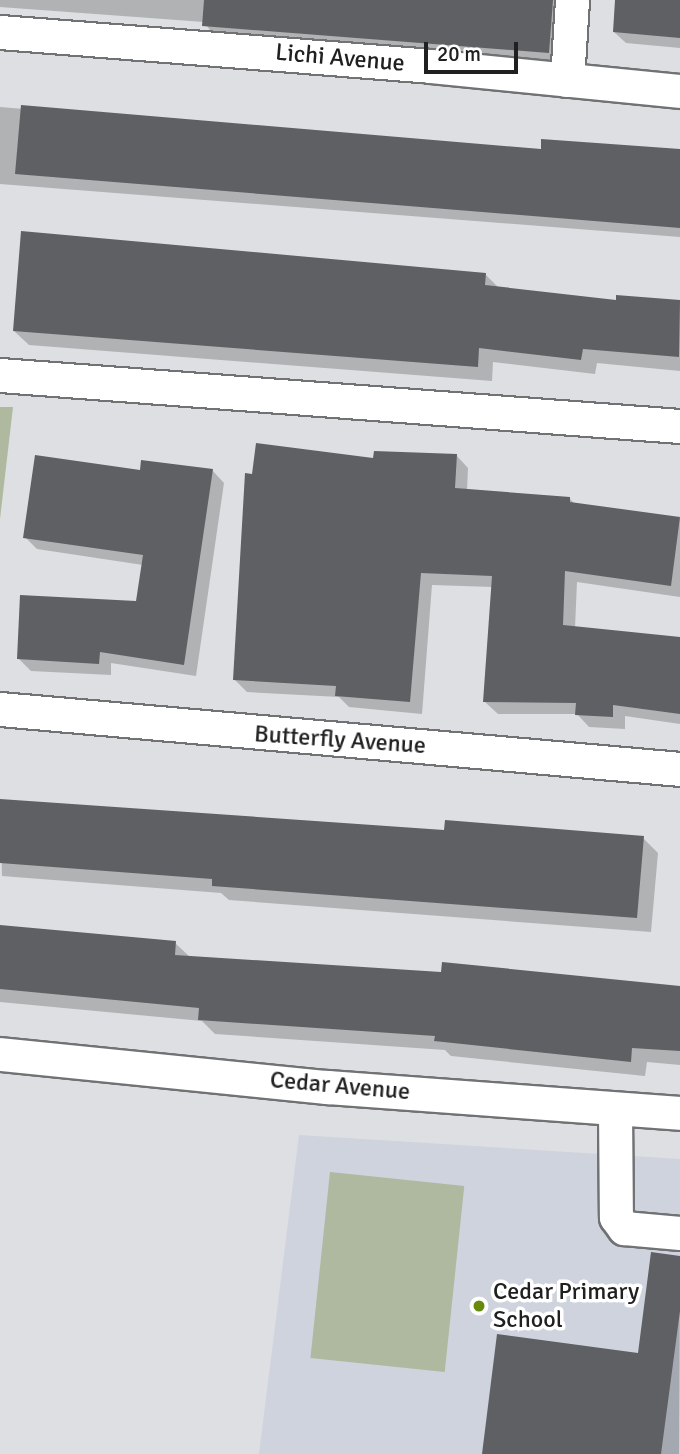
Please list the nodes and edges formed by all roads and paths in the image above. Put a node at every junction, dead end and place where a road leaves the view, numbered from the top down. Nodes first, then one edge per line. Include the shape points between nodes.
1 (572, 0) edge
2 (0, 32) edge
3 (567, 80) junction
4 (680, 91) edge
5 (0, 375) edge
6 (680, 426) edge
7 (0, 709) edge
8 (680, 769) edge
9 (0, 1054) edge
10 (615, 1110) junction
11 (680, 1113) edge
12 (680, 1233) edge

1 - 3 street
2 - 3 street, Lichi Avenue
3 - 4 street, Lichi Avenue
5 - 6 street
7 - 8 street, Butterfly Avenue
9 - 10 street, Cedar Avenue
10 - 11 street, Cedar Avenue
10 - 12 street via 616,1217 624,1227

